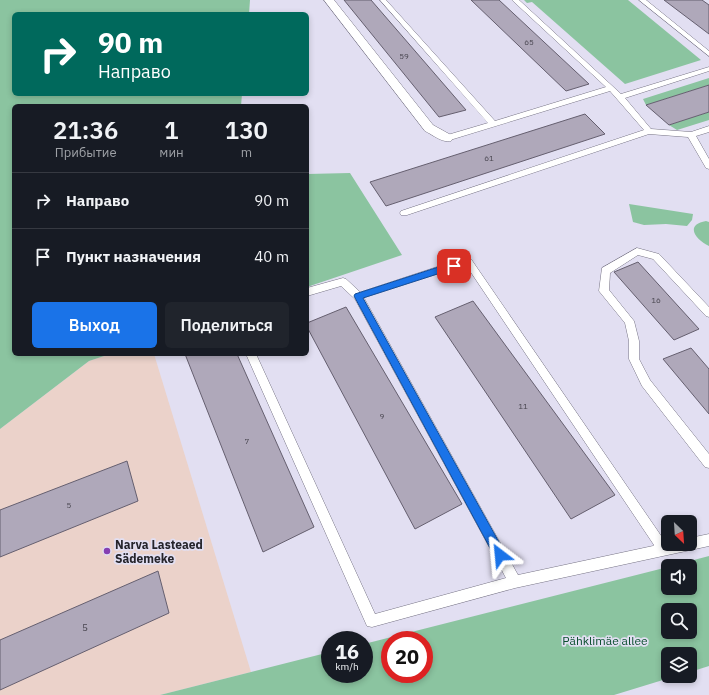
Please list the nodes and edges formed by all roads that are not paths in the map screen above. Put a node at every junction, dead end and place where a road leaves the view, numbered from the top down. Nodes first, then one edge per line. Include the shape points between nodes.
1 (329, 0) edge
2 (384, 0) edge
3 (515, 0) edge
4 (642, 0) edge
5 (709, 54) edge
6 (709, 69) edge
7 (611, 88) junction
8 (620, 97) junction
9 (493, 124) junction
10 (709, 129) edge
11 (649, 131) junction
12 (691, 135) junction
13 (447, 138) joint
14 (709, 166) edge
15 (404, 213) dead end
16 (309, 291) edge
17 (358, 296) junction
18 (709, 313) edge
19 (252, 356) edge
20 (709, 463) edge
21 (709, 540) edge
22 (658, 552) junction
23 (515, 582) junction

1 - 13 street via 429,128
2 - 9 lane
3 - 7 lane
4 - 5 lane
6 - 8 lane
7 - 8 lane
7 - 9 lane
8 - 11 lane
9 - 13 lane
10 - 12 lane
11 - 12 lane
11 - 15 lane
12 - 14 lane
16 - 17 lane via 342,282
17 - 22 lane via 468,261 660,544
17 - 23 lane
18 - 20 lane via 656,256 637,250 604,271 604,290 629,322 634,341 634,359 646,383
19 - 23 lane via 372,621
21 - 22 lane
22 - 23 lane

